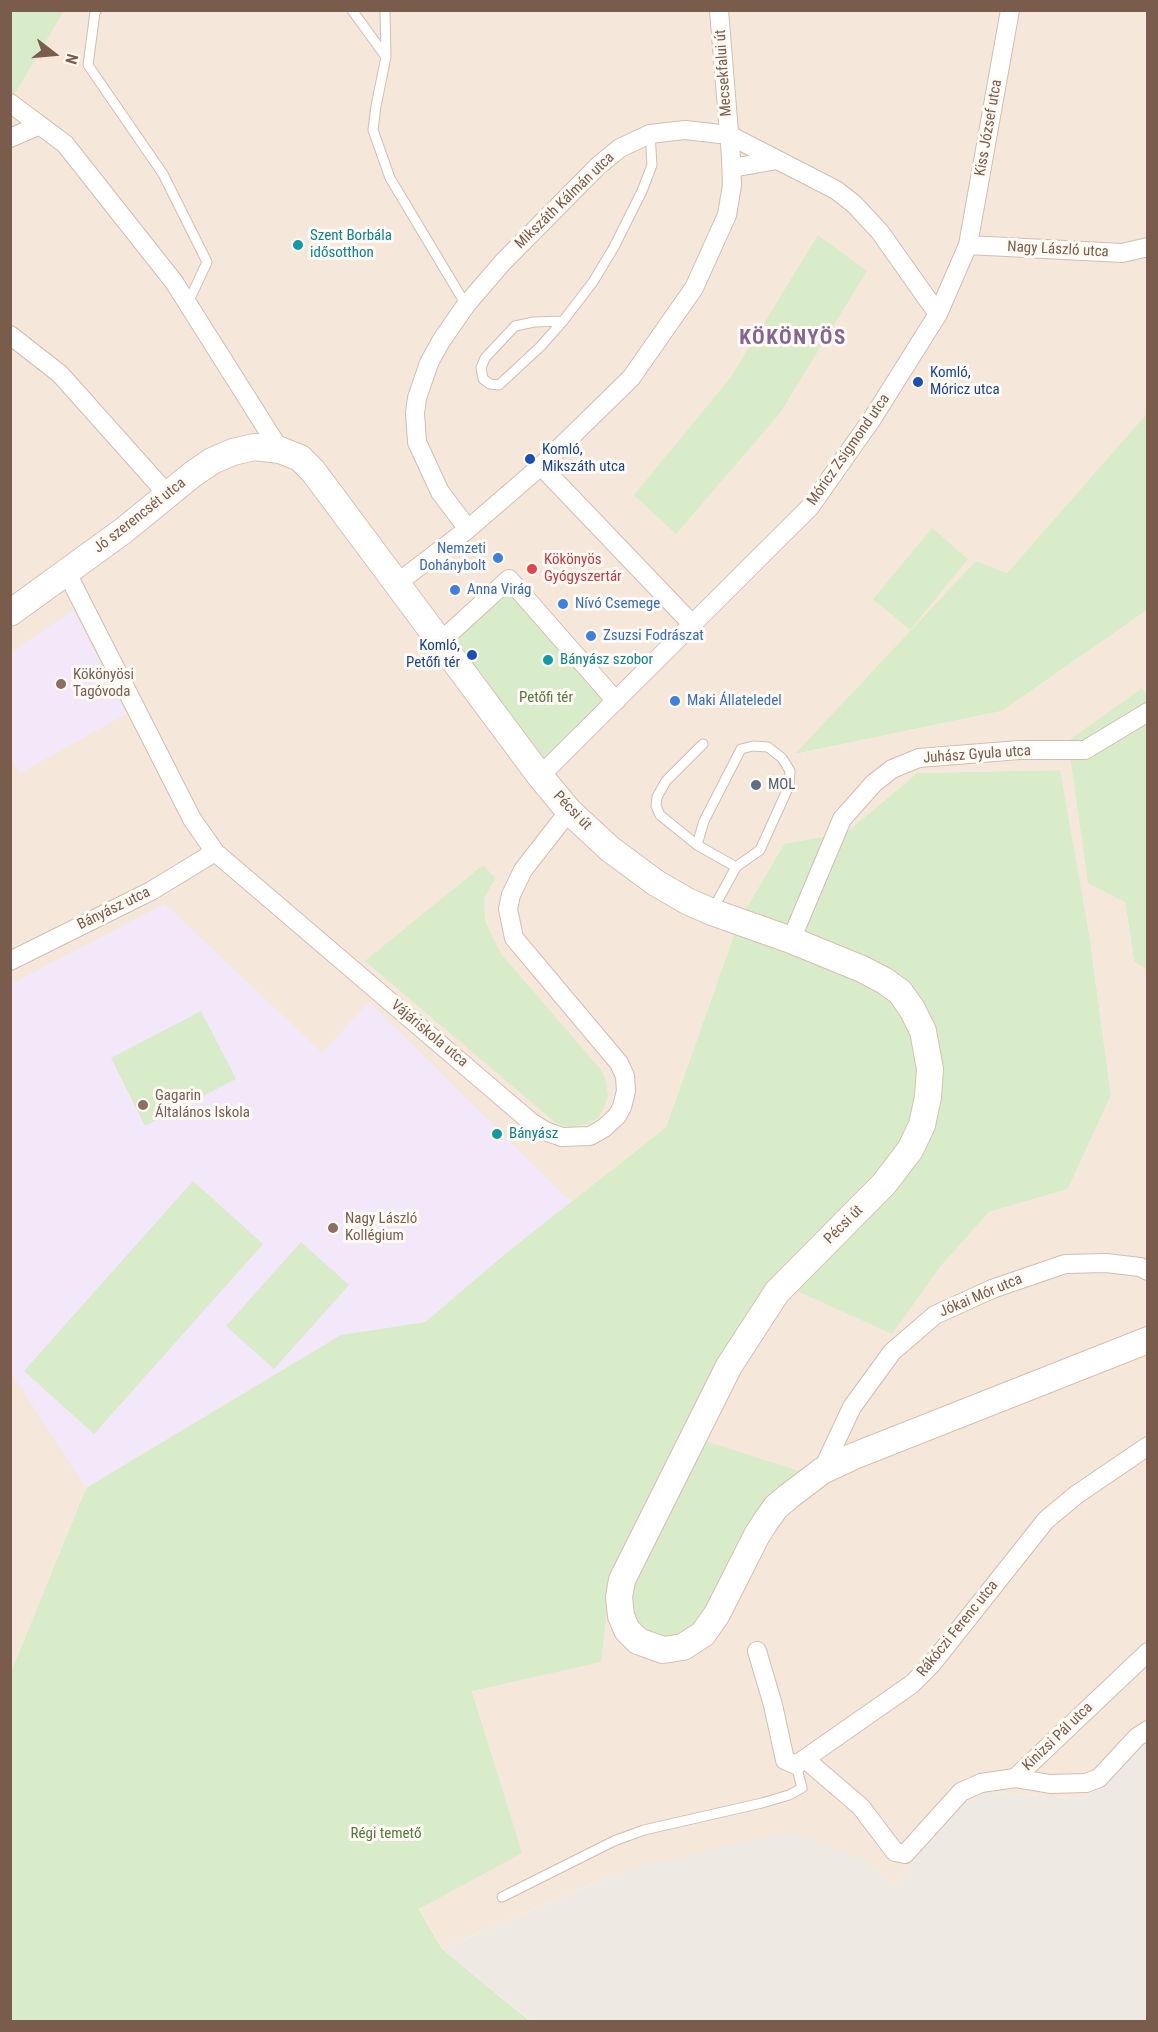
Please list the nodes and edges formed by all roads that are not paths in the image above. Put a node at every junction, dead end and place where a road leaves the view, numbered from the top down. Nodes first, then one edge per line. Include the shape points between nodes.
1 (97, 10) edge
2 (352, 10) edge
3 (385, 10) edge
4 (719, 10) edge
5 (1010, 10) edge
6 (386, 57) junction
7 (10, 103) edge
8 (40, 125) junction
9 (650, 134) junction
10 (729, 135) junction
11 (10, 138) edge
12 (777, 160) junction
13 (732, 168) junction
14 (968, 245) junction
15 (1148, 247) edge
16 (188, 303) junction
17 (466, 305) junction
18 (938, 314) junction
19 (563, 321) junction
20 (10, 335) edge
21 (280, 450) junction
22 (541, 466) junction
23 (168, 495) junction
24 (468, 529) junction
25 (67, 573) junction
26 (396, 584) junction
27 (10, 613) edge
28 (693, 625) junction
29 (440, 642) junction
30 (616, 701) junction
31 (1148, 712) edge
32 (703, 744) dead end
33 (540, 776) junction
34 (569, 811) junction
35 (697, 845) junction
36 (215, 852) junction
37 (736, 867) junction
38 (712, 912) junction
39 (791, 940) junction
40 (10, 961) edge
41 (1148, 1270) edge
42 (1148, 1340) edge
43 (1148, 1446) edge
44 (822, 1471) junction
45 (757, 1652) dead end
46 (1148, 1652) edge
47 (1148, 1730) edge
48 (801, 1762) junction
49 (1015, 1778) junction
50 (502, 1897) dead end

1 - 16 lane via 88,65 163,174 207,262
2 - 6 lane
3 - 6 lane
4 - 10 street, Mecsekfalui út
5 - 14 street, Kiss József utca
6 - 17 lane via 373,130 390,178
7 - 8 street
8 - 11 street
8 - 16 street via 65,144
9 - 10 street, Mikszáth Kálmán utca via 685,130
9 - 17 street, Mikszáth Kálmán utca via 620,148 598,166
9 - 19 lane via 652,165 642,191 603,264
10 - 12 street
10 - 13 street
12 - 13 street
12 - 18 street via 836,190 854,204 880,232
13 - 22 street via 727,215 694,288 631,378
14 - 15 street, Nagy László utca via 1122,253
14 - 18 street, Móricz Zsigmond utca
16 - 21 street
17 - 24 street, Mikszáth Kálmán utca via 429,363 415,413 417,442 426,463
18 - 28 street, Móricz Zsigmond utca via 872,419 810,507
19 - 19 lane via 499,385 483,379 481,368 485,358 515,326
20 - 23 street via 60,374
21 - 23 main road, Jó szerencsét utca via 254,447 233,452 203,468
21 - 26 main road, Pécsi út via 300,458 313,471
22 - 24 street
22 - 28 street
23 - 25 main road, Jó szerencsét utca
24 - 26 street
25 - 27 main road, Jó szerencsét utca
25 - 36 street, Vájáriskola utca via 192,819
26 - 29 main road, Pécsi út
28 - 30 street, Móricz Zsigmond utca
29 - 30 street via 509,579
29 - 33 main road, Pécsi út
30 - 33 street, Móricz Zsigmond utca
31 - 39 street, Juhász Gyula utca via 1085,750 1019,750 919,758 891,769 842,819
32 - 35 lane via 666,781 656,806 660,815
33 - 34 main road, Pécsi út
34 - 36 street, Vájáriskola utca via 523,870 508,909 514,938 620,1063 625,1076 626,1091 617,1116 590,1136 562,1137 531,1122
34 - 38 main road, Pécsi út via 610,849 656,883
35 - 37 lane
35 - 37 lane via 704,821 741,749 768,747 790,771 789,786 760,850
36 - 40 street, Bányász utca via 151,891
37 - 38 lane
38 - 39 main road, Pécsi út
39 - 44 main road, Pécsi út via 862,969 900,992 923,1031 930,1069 922,1125 884,1184 777,1292 729,1366 622,1580 619,1597 627,1630 638,1641 663,1650 683,1647 703,1634 766,1521 782,1502
41 - 44 street, Jókai Mór utca via 1106,1263 1065,1264 992,1289 936,1315 892,1352 852,1407
42 - 44 main road, Pécsi út
43 - 48 street, Rákóczi Ferenc utca via 1046,1520 912,1684
45 - 48 street via 785,1760
46 - 49 street, Kinizsi Pál utca
47 - 49 street via 1099,1778 1086,1783 1050,1784
48 - 49 street, Kinizsi Pál utca via 861,1807 894,1852 905,1854 961,1792 981,1783
48 - 50 lane via 802,1788 789,1794 644,1830

